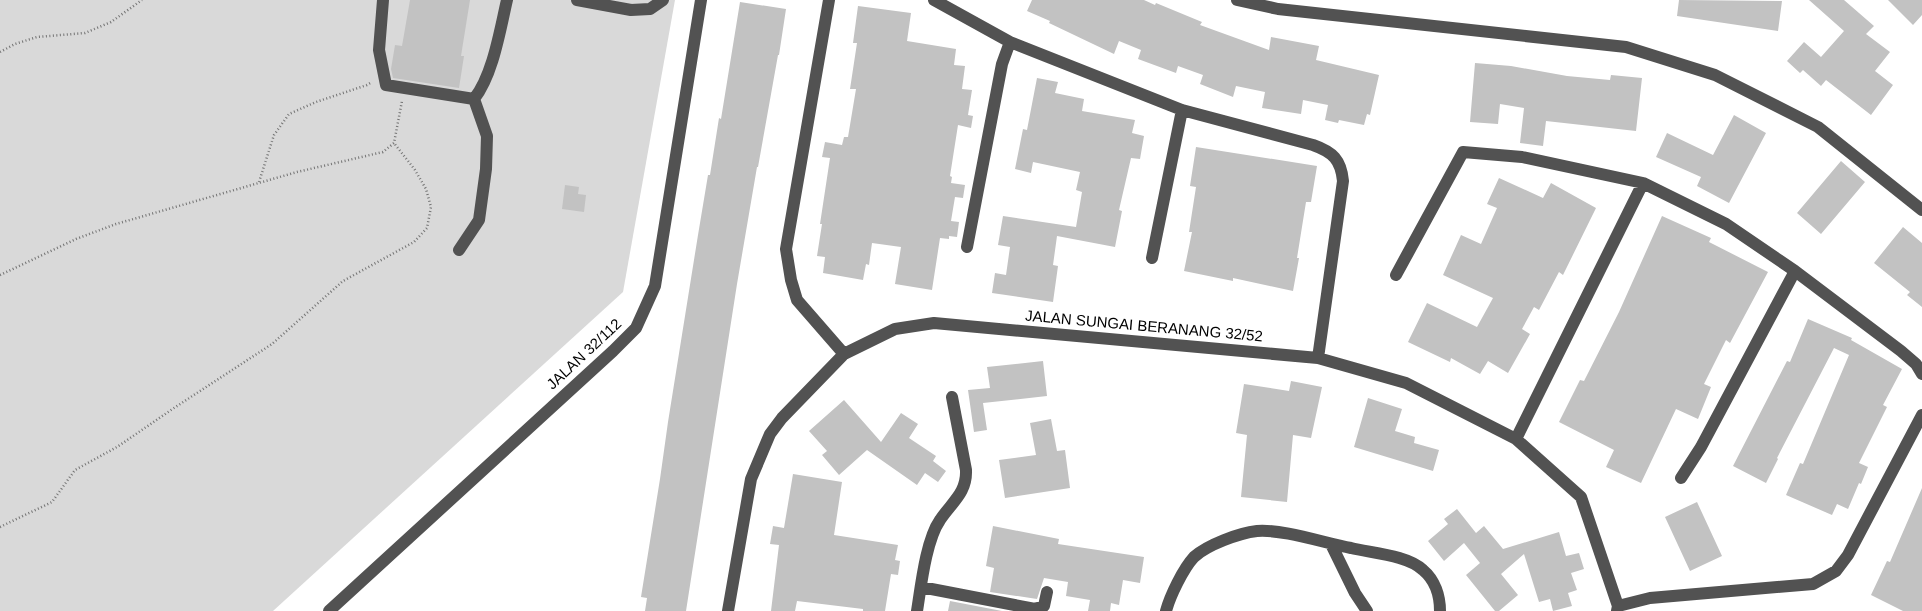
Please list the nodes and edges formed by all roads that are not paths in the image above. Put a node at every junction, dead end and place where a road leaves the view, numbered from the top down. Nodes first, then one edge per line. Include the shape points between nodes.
1 (383, 0) edge
2 (507, 0) edge
3 (576, 0) edge
4 (663, 0) edge
5 (701, 0) edge
6 (829, 0) edge
7 (934, 0) edge
8 (1237, 0) edge
9 (1010, 42) junction
10 (474, 99) junction
11 (1182, 110) junction
12 (1643, 184) junction
13 (1922, 210) edge
14 (967, 247) dead end
15 (459, 250) dead end
16 (1152, 258) dead end
17 (1795, 271) junction
18 (1396, 275) dead end
19 (844, 354) junction
20 (1318, 358) junction
21 (1922, 374) edge
22 (952, 397) dead end
23 (1922, 415) edge
24 (1516, 439) junction
25 (1681, 478) dead end
26 (1332, 544) junction
27 (921, 587) junction
28 (1047, 592) dead end
29 (1617, 608) edge
30 (329, 611) edge
31 (728, 611) edge
32 (917, 611) edge
33 (1166, 611) edge
34 (1367, 611) edge
35 (1440, 611) edge

1 - 10 street via 379,50 386,85
2 - 10 street via 488,70
3 - 4 street via 631,10 650,9
5 - 30 street, JALAN 32/112 via 655,286 636,328
6 - 19 street via 786,249 797,300
7 - 9 street
8 - 13 street via 1278,9 1626,47 1715,75 1818,127
9 - 11 street
9 - 14 street via 1002,64
10 - 15 street via 487,136 486,169 479,220
11 - 16 street
11 - 20 street via 1313,145 1334,157 1342,169 1343,181
12 - 17 street via 1726,224
12 - 18 street via 1522,157 1463,152
12 - 24 street
17 - 21 street via 1901,351
17 - 25 street via 1701,447
19 - 20 street, JALAN SUNGAI BERANANG 32/52 via 895,329 934,323
19 - 31 street, JALAN SUNGAI BERANANG 32/52 via 782,418 761,452 744,507
20 - 24 street, JALAN SUNGAI BERANANG 32/52 via 1406,383
22 - 27 street via 967,480 938,522 928,549
23 - 29 street via 1848,555 1836,571 1813,584 1650,598
24 - 29 street, JALAN SUNGAI BERANANG 32/52 via 1581,497
26 - 33 street via 1294,534 1258,531 1224,539 1195,557 1171,594
26 - 34 street
26 - 35 street via 1410,561 1424,570 1434,585 1440,598
27 - 28 street via 1035,609 1044,606
27 - 32 street

